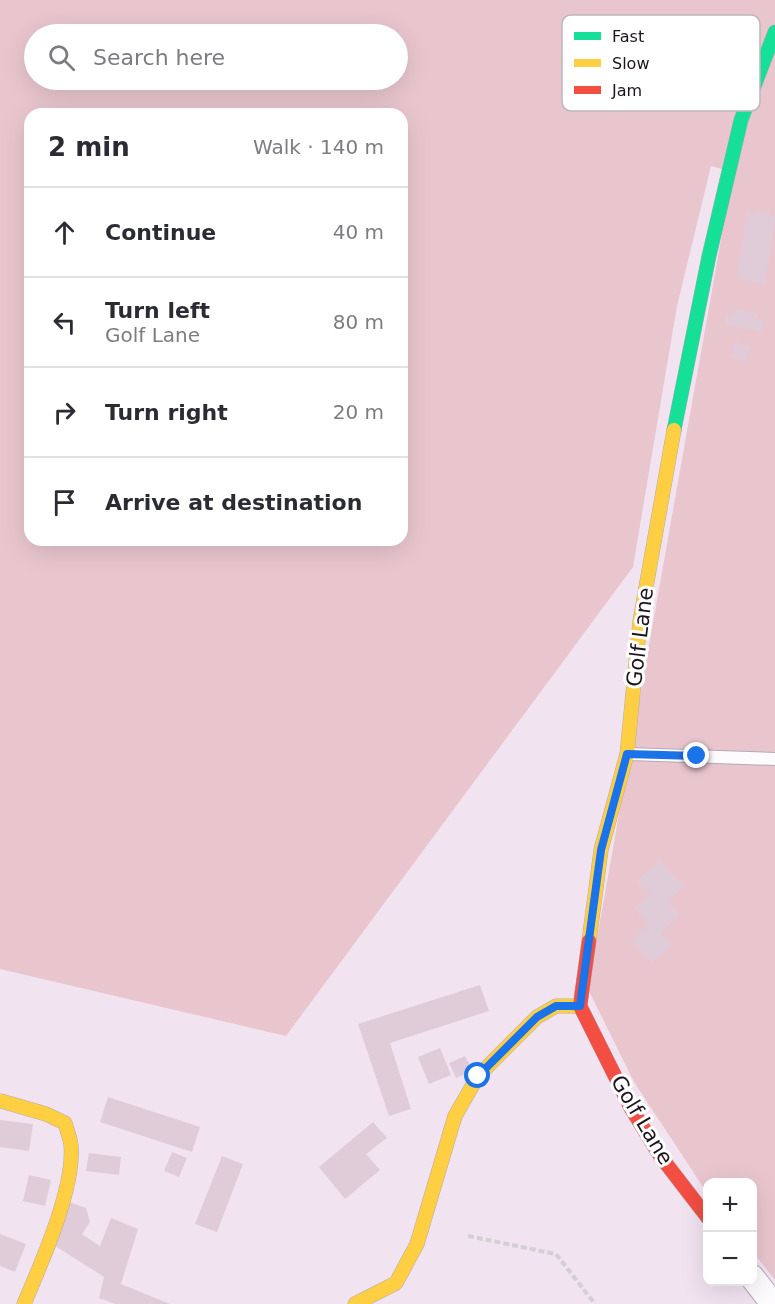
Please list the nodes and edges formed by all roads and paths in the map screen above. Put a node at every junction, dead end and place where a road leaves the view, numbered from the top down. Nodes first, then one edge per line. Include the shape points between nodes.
1 (775, 32) edge
2 (760, 71) edge
3 (744, 111) edge
4 (627, 754) junction
5 (775, 759) edge
6 (580, 1006) junction
7 (1, 1101) edge
8 (703, 1212) edge
9 (468, 1236) dead end
10 (757, 1282) edge
11 (24, 1304) edge
12 (355, 1304) edge
13 (595, 1304) edge
14 (773, 1304) edge

1 - 2 street, Golf Lane
3 - 4 street, Golf Lane via 710,256 642,609
4 - 5 lane
4 - 6 street, Golf Lane via 601,850
6 - 8 street, Golf Lane via 643,1127
6 - 12 street via 556,1006 537,1017 478,1076 456,1116 417,1244 396,1283
7 - 11 street via 65,1124 72,1148 39,1272
9 - 13 path via 556,1254
10 - 14 street

